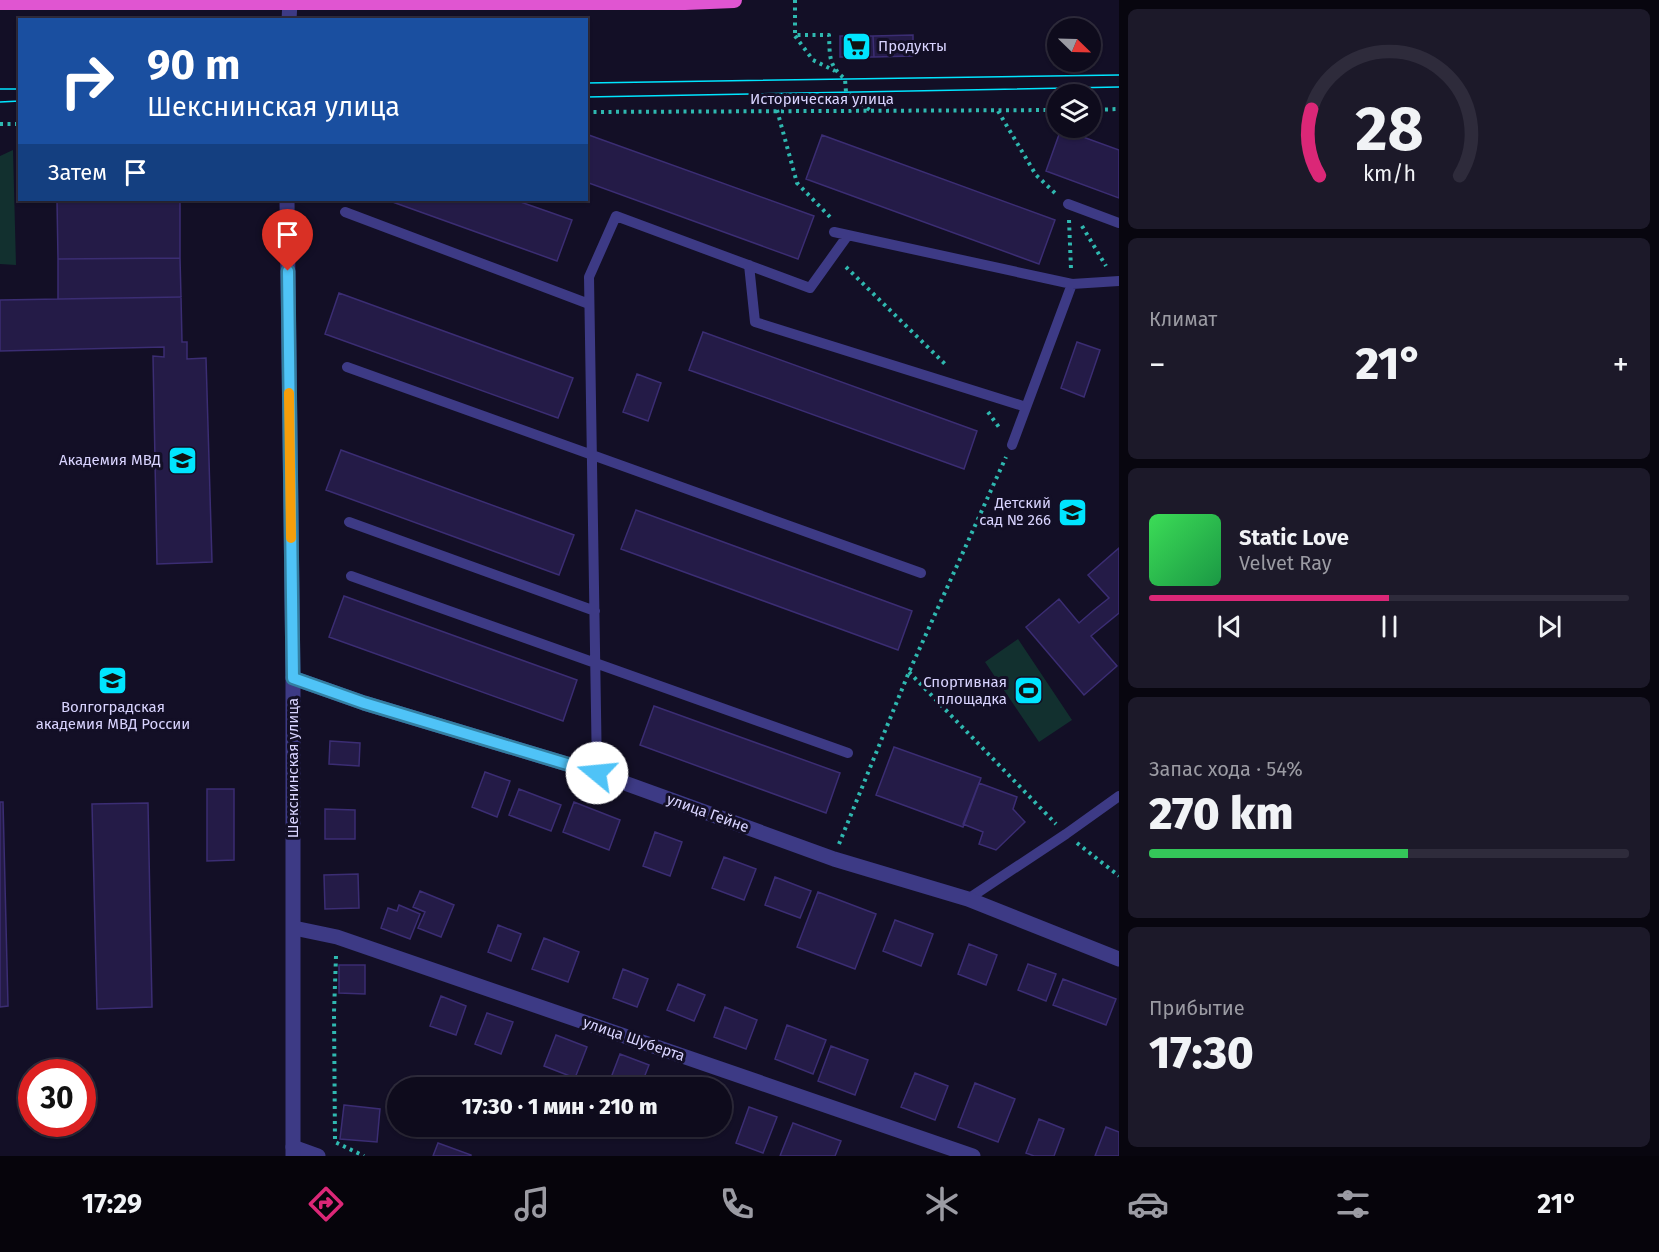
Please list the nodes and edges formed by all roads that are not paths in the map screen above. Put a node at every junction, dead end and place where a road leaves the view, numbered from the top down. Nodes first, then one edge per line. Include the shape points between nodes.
1 (734, 0) edge
2 (0, 2) edge
3 (290, 2) junction
4 (289, 18) edge
5 (286, 201) edge
6 (1068, 204) road end
7 (345, 212) dead end
8 (1119, 223) edge
9 (834, 232) dead end
10 (848, 235) junction
11 (749, 265) junction
12 (1118, 281) edge
13 (1072, 284) junction
14 (589, 304) junction
15 (347, 367) dead end
16 (1026, 407) junction
17 (1012, 445) road end
18 (593, 455) junction
19 (349, 522) dead end
20 (921, 573) dead end
21 (351, 576) dead end
22 (595, 611) junction
23 (596, 664) junction
24 (293, 678) junction
25 (848, 753) dead end
26 (597, 773) junction
27 (1119, 796) edge
28 (968, 900) junction
29 (294, 928) junction
30 (1119, 960) edge
31 (293, 1152) edge
32 (318, 1156) edge
33 (973, 1156) edge

1 - 3 highway
2 - 3 highway
3 - 4 street
5 - 24 street, Шекснинская улица
6 - 8 lane
7 - 14 lane
9 - 10 lane
10 - 11 lane via 810,288
10 - 13 lane
11 - 14 lane via 616,216 589,277
11 - 16 lane via 755,322
12 - 13 lane
13 - 16 lane
14 - 18 lane
15 - 18 lane
16 - 17 lane
18 - 20 lane
18 - 22 lane
19 - 22 lane
21 - 23 lane
22 - 23 lane
23 - 25 lane
23 - 26 lane
24 - 26 street, улица Гейне
24 - 29 street, Шекснинская улица
26 - 28 street, улица Гейне via 834,859
27 - 28 lane
28 - 30 street, улица Гейне
29 - 31 street, Шекснинская улица
29 - 33 street, улица Шуберта via 337,937
31 - 32 street

